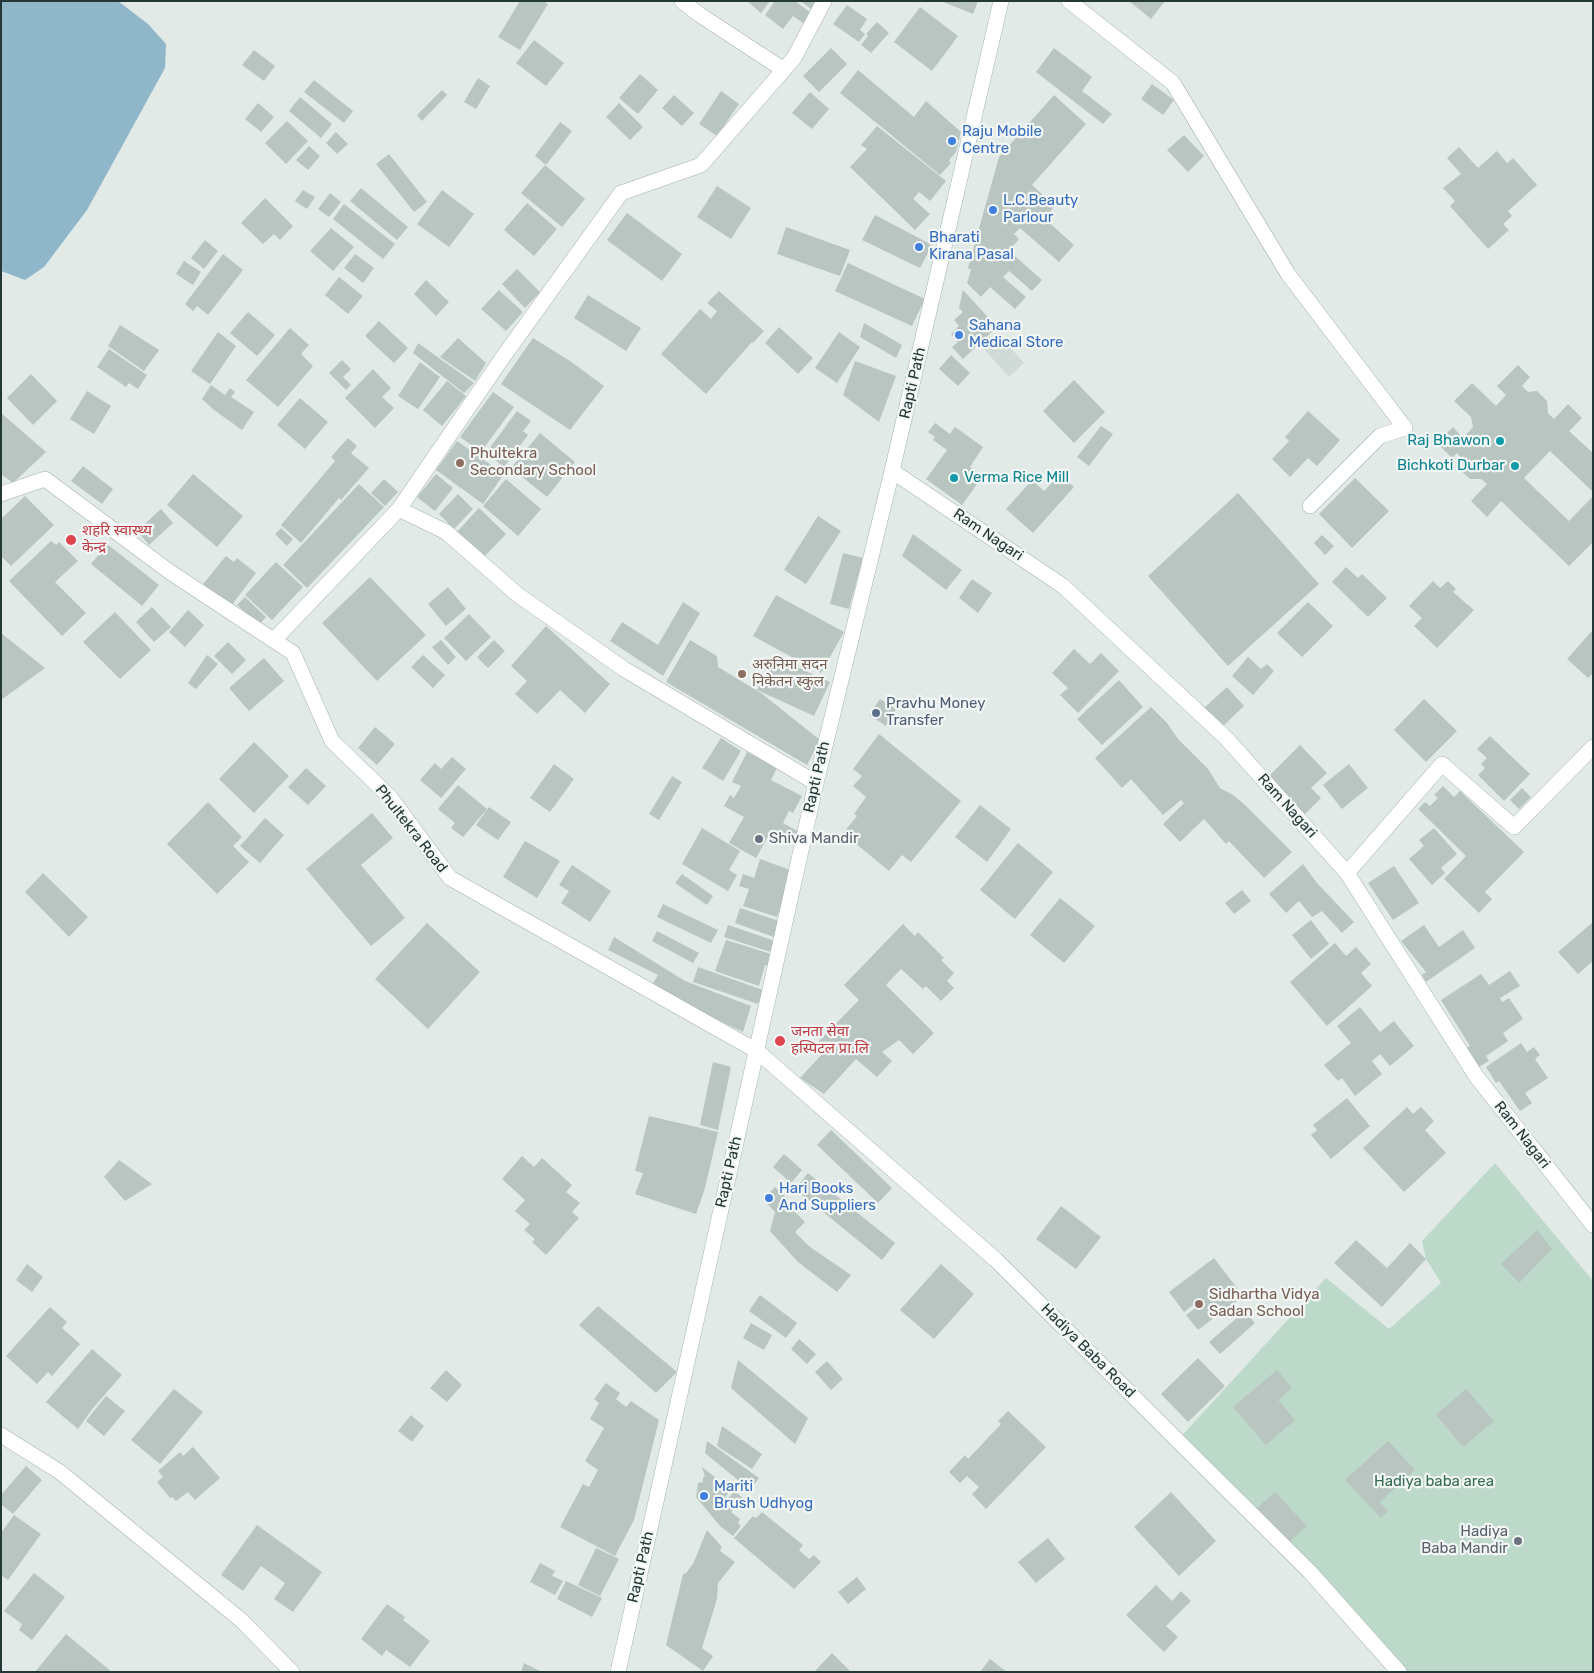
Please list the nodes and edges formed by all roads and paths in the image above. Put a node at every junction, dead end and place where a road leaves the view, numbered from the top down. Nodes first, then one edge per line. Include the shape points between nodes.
1 (682, 1) edge
2 (824, 1) edge
3 (1001, 1) edge
4 (1069, 1) edge
5 (784, 70) junction
6 (892, 471) junction
7 (1, 494) edge
8 (1310, 506) dead end
9 (398, 508) junction
10 (274, 640) junction
11 (1593, 747) edge
12 (816, 782) junction
13 (1347, 872) junction
14 (756, 1051) junction
15 (1593, 1225) edge
16 (1, 1435) edge
17 (292, 1672) edge
18 (618, 1672) edge
19 (1399, 1672) edge

1 - 5 street
2 - 5 street via 794,58
3 - 6 street, Rapti Path
4 - 8 street via 1174,83 1288,274 1405,428 1380,436
5 - 9 street via 701,165 621,193
6 - 12 street, Rapti Path
6 - 13 street, Ram Nagari via 1063,586 1226,738
7 - 10 street, Phultekra Road via 44,479 170,572
9 - 10 street
9 - 12 street via 446,532 518,595 624,669
10 - 14 street, Phultekra Road via 293,653 332,741 390,798 450,878
11 - 13 street via 1514,827 1442,764
12 - 14 street, Rapti Path
13 - 15 street, Ram Nagari via 1476,1076
14 - 18 street, Rapti Path
14 - 19 street, Hadiya Baba Road via 996,1260 1310,1572
16 - 17 street via 60,1472 241,1620

